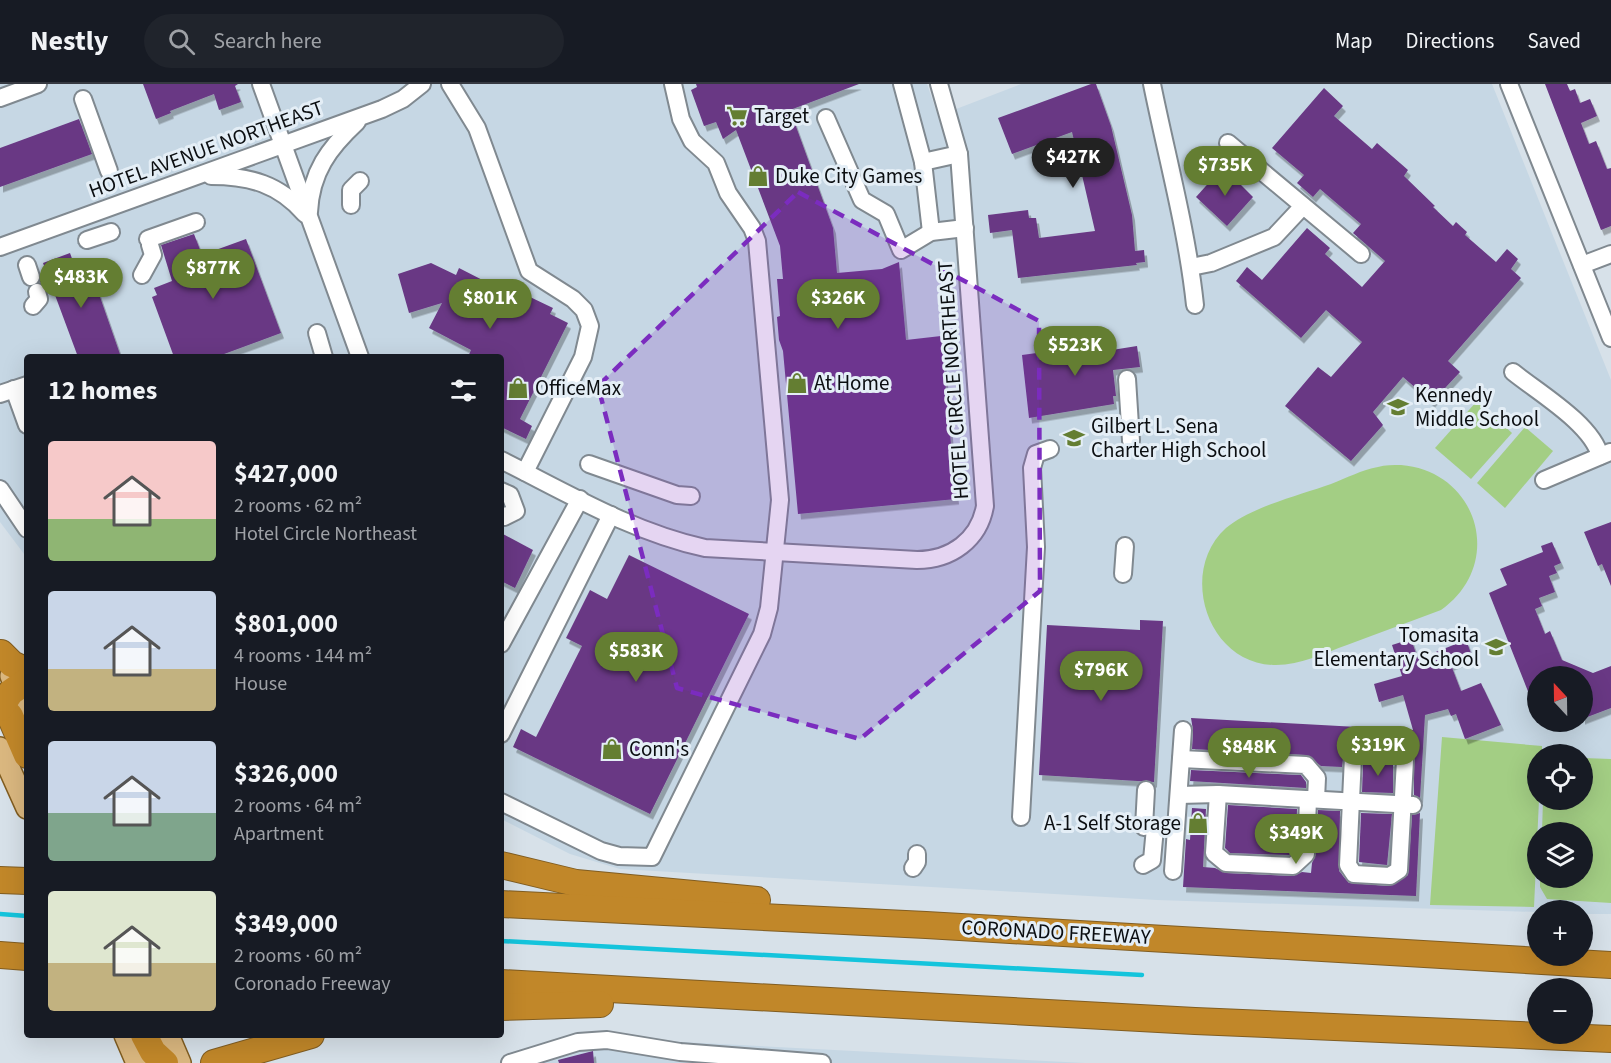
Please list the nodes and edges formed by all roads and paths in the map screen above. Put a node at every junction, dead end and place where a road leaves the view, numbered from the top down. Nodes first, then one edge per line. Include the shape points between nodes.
1 (38, 84) edge
2 (261, 84) edge
3 (422, 84) edge
4 (450, 84) edge
5 (673, 84) edge
6 (902, 84) edge
7 (939, 84) edge
8 (1152, 84) edge
9 (1509, 84) edge
10 (0, 98) edge
11 (83, 99) dead end
12 (365, 115) junction
13 (826, 118) dead end
14 (1228, 143) dead end
15 (283, 146) junction
16 (959, 154) junction
17 (923, 162) junction
18 (109, 171) dead end
19 (198, 176) junction
20 (360, 181) dead end
21 (351, 205) dead end
22 (1303, 206) junction
23 (309, 219) junction
24 (196, 222) dead end
25 (965, 228) junction
26 (111, 232) dead end
27 (931, 232) junction
28 (87, 240) dead end
29 (0, 247) edge
30 (1360, 254) dead end
31 (1611, 254) edge
32 (1582, 265) junction
33 (1191, 267) junction
34 (142, 275) dead end
35 (1195, 305) dead end
36 (317, 333) dead end
37 (1611, 338) edge
38 (323, 354) edge
39 (359, 354) edge
40 (1513, 372) dead end
41 (1127, 380) dead end
42 (14, 389) edge
43 (24, 417) edge
44 (1131, 441) dead end
45 (1050, 448) dead end
46 (1606, 454) edge
47 (504, 462) edge
48 (589, 464) dead end
49 (525, 472) junction
50 (1544, 480) dead end
51 (0, 489) edge
52 (504, 492) edge
53 (691, 496) dead end
54 (580, 499) junction
55 (611, 514) junction
56 (504, 517) edge
57 (24, 525) edge
58 (1125, 546) dead end
59 (774, 552) junction
60 (1123, 574) dead end
61 (504, 638) edge
62 (1, 652) edge
63 (12, 687) edge
64 (24, 706) edge
65 (504, 728) edge
66 (1183, 730) dead end
67 (24, 747) edge
68 (0, 748) edge
69 (1181, 759) junction
70 (1146, 790) dead end
71 (1218, 794) junction
72 (1179, 795) junction
73 (1312, 799) junction
74 (24, 801) edge
75 (1352, 801) junction
76 (504, 803) edge
77 (1408, 805) junction
78 (1021, 818) dead end
79 (1143, 865) dead end
80 (504, 866) edge
81 (1173, 871) dead end
82 (0, 880) edge
83 (24, 881) edge
84 (504, 904) edge
85 (926, 925) junction
86 (0, 955) edge
87 (24, 957) edge
88 (1611, 965) edge
89 (504, 983) edge
90 (912, 1005) junction
91 (504, 1007) edge
92 (131, 1038) edge
93 (147, 1038) edge
94 (300, 1038) edge
95 (1611, 1039) edge
96 (161, 1054) edge
97 (656, 1056) edge
98 (225, 1061) edge
99 (510, 1063) edge
100 (822, 1063) edge

1 - 10 street
2 - 15 street
3 - 12 street, HOTEL AVENUE NORTHEAST via 403,99
4 - 49 street via 477,128 530,271 573,299 590,321 584,357
5 - 59 street via 681,119 692,141 716,163 728,193 757,242 780,501
6 - 17 street
7 - 16 street, HOTEL CIRCLE NORTHEAST
8 - 33 street
9 - 32 street
11 - 18 street
12 - 15 street, HOTEL AVENUE NORTHEAST
12 - 23 street via 323,158 312,188
13 - 27 street via 862,200 886,214 901,250
14 - 22 street
15 - 19 street, HOTEL AVENUE NORTHEAST
15 - 23 street
16 - 17 street
16 - 25 street, HOTEL CIRCLE NORTHEAST
17 - 27 street
19 - 23 street via 244,176 261,181 287,196
19 - 29 street, HOTEL AVENUE NORTHEAST
20 - 21 street via 351,190
22 - 30 street
22 - 33 street via 1274,237 1211,263
23 - 39 street
24 - 34 street via 149,242 153,255
25 - 27 street
25 - 59 street, HOTEL CIRCLE NORTHEAST via 985,506 978,526 969,540 954,551 927,560
26 - 28 street
31 - 32 street
32 - 37 street
33 - 35 street
36 - 38 street
40 - 46 street via 1582,427
41 - 44 street
42 - 43 street
45 - 78 street via 1036,454 1032,468 1036,547
46 - 50 street
47 - 49 street, HOTEL CIRCLE NORTHEAST
48 - 53 street via 677,495
49 - 54 street, HOTEL CIRCLE NORTHEAST
51 - 57 street
52 - 56 street via 510,495 516,511
54 - 55 street, HOTEL CIRCLE NORTHEAST
54 - 61 street
55 - 59 street, HOTEL CIRCLE NORTHEAST via 705,548
55 - 65 street
58 - 60 street
59 - 76 street via 769,608 762,634 652,857 601,851
62 - 63 highway via 12,664
63 - 64 main road
63 - 67 highway via 10,716
66 - 69 street
68 - 74 main road
69 - 72 street
69 - 73 street via 1306,765 1317,778
70 - 79 street via 1152,860
71 - 72 street
71 - 73 street
71 - 73 street via 1214,853 1226,862 1293,866 1306,854
72 - 81 street
73 - 75 street
75 - 77 street
75 - 77 street via 1353,757 1363,749 1399,751 1405,760
75 - 77 street via 1348,865 1354,874 1390,876 1399,870
80 - 85 highway via 576,883 837,906
82 - 83 highway
84 - 85 highway, CORONADO FREEWAY
85 - 88 highway, CORONADO FREEWAY
86 - 87 highway
89 - 90 highway
90 - 91 highway
90 - 95 highway
92 - 96 main road
93 - 96 highway
94 - 98 highway
97 - 99 street via 607,1040 578,1042
97 - 100 street

